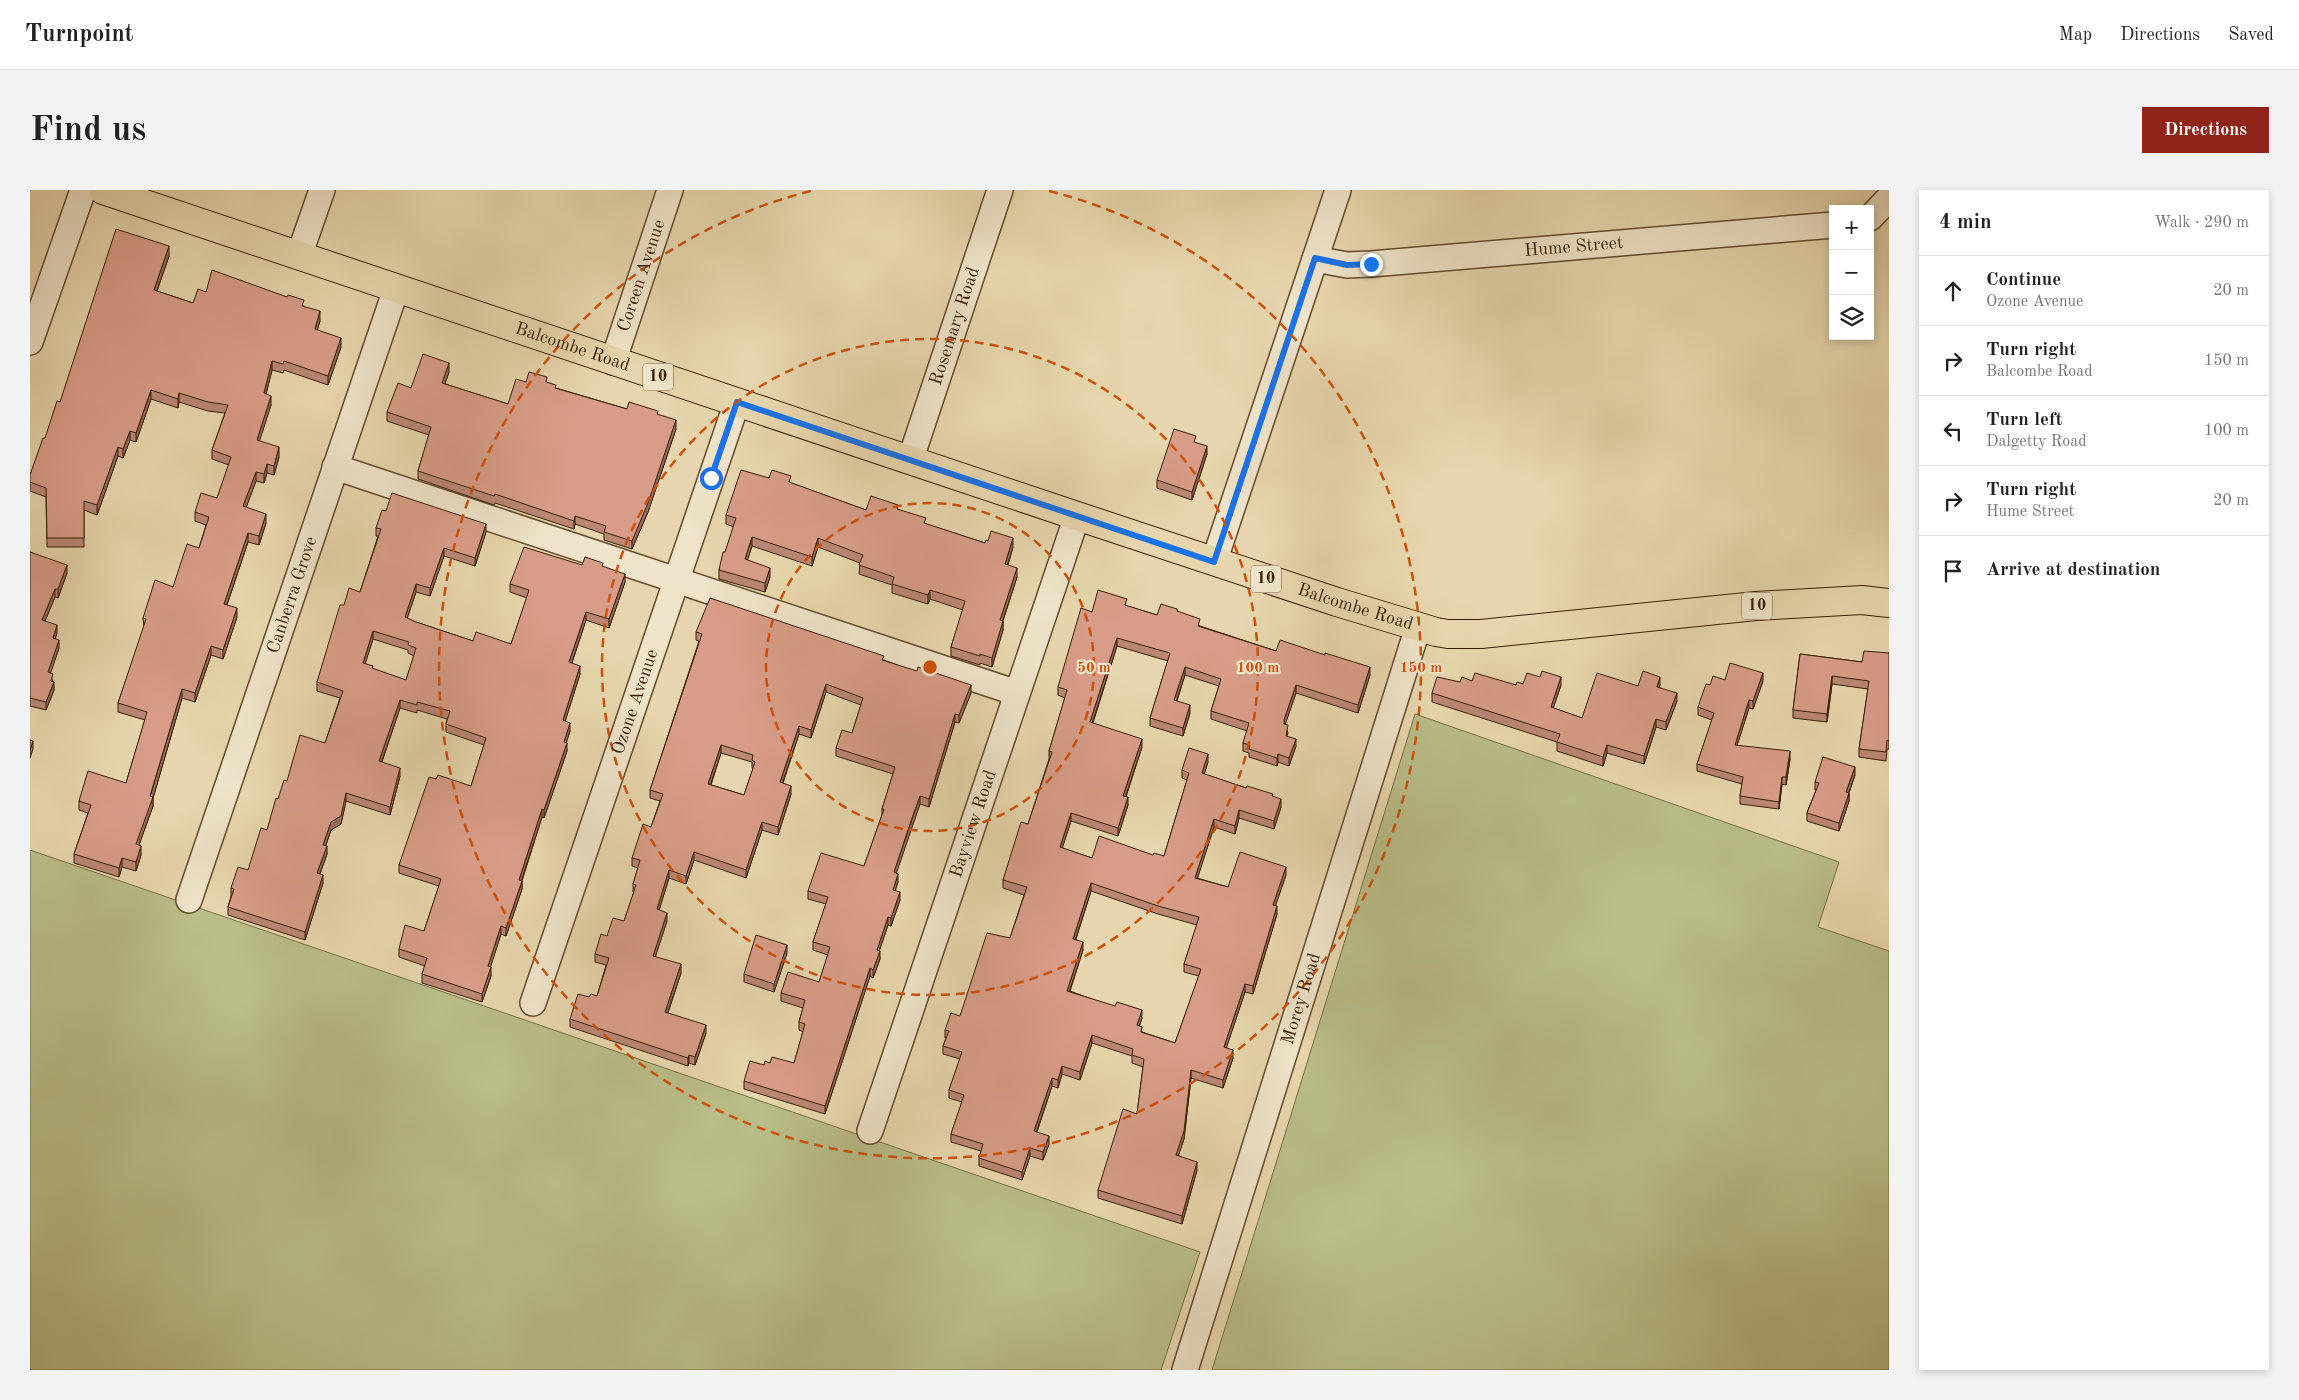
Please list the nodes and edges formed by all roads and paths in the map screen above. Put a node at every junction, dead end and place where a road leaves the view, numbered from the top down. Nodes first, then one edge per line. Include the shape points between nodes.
1 (82, 190) edge
2 (103, 190) edge
3 (322, 190) edge
4 (670, 190) edge
5 (1000, 190) edge
6 (1338, 190) edge
7 (1889, 198) edge
8 (1874, 214) edge
9 (1829, 225) edge
10 (299, 256) junction
11 (1315, 258) junction
12 (396, 289) junction
13 (30, 342) edge
14 (613, 362) junction
15 (737, 402) junction
16 (910, 461) junction
17 (335, 467) junction
18 (1077, 516) junction
19 (1214, 562) junction
20 (677, 579) junction
21 (1889, 603) edge
22 (1418, 627) junction
23 (1017, 693) junction
24 (189, 900) dead end
25 (533, 1003) dead end
26 (870, 1131) dead end
27 (1185, 1370) edge

1 - 13 street
2 - 10 main road, Balcombe Road / 10
3 - 10 street
4 - 14 street, Coreen Avenue
5 - 16 street, Rosemary Road
6 - 11 street
7 - 8 street
9 - 11 street, Hume Street via 1371,264 1347,265
10 - 12 main road, Balcombe Road / 10
11 - 19 street
12 - 14 main road, Balcombe Road / 10
12 - 17 street, Canberra Grove
14 - 15 main road, Balcombe Road / 10
15 - 16 main road, Balcombe Road / 10
15 - 20 street, Ozone Avenue
16 - 18 main road, Balcombe Road / 10
17 - 20 street
17 - 24 street, Canberra Grove
18 - 19 main road, Balcombe Road / 10
18 - 23 street, Bayview Road
19 - 22 main road, Balcombe Road / 10
20 - 23 street
20 - 25 street, Ozone Avenue
21 - 22 main road, Balcombe Road / 10 via 1862,600 1756,606 1466,635
22 - 27 street, Morey Road
23 - 26 street, Bayview Road

